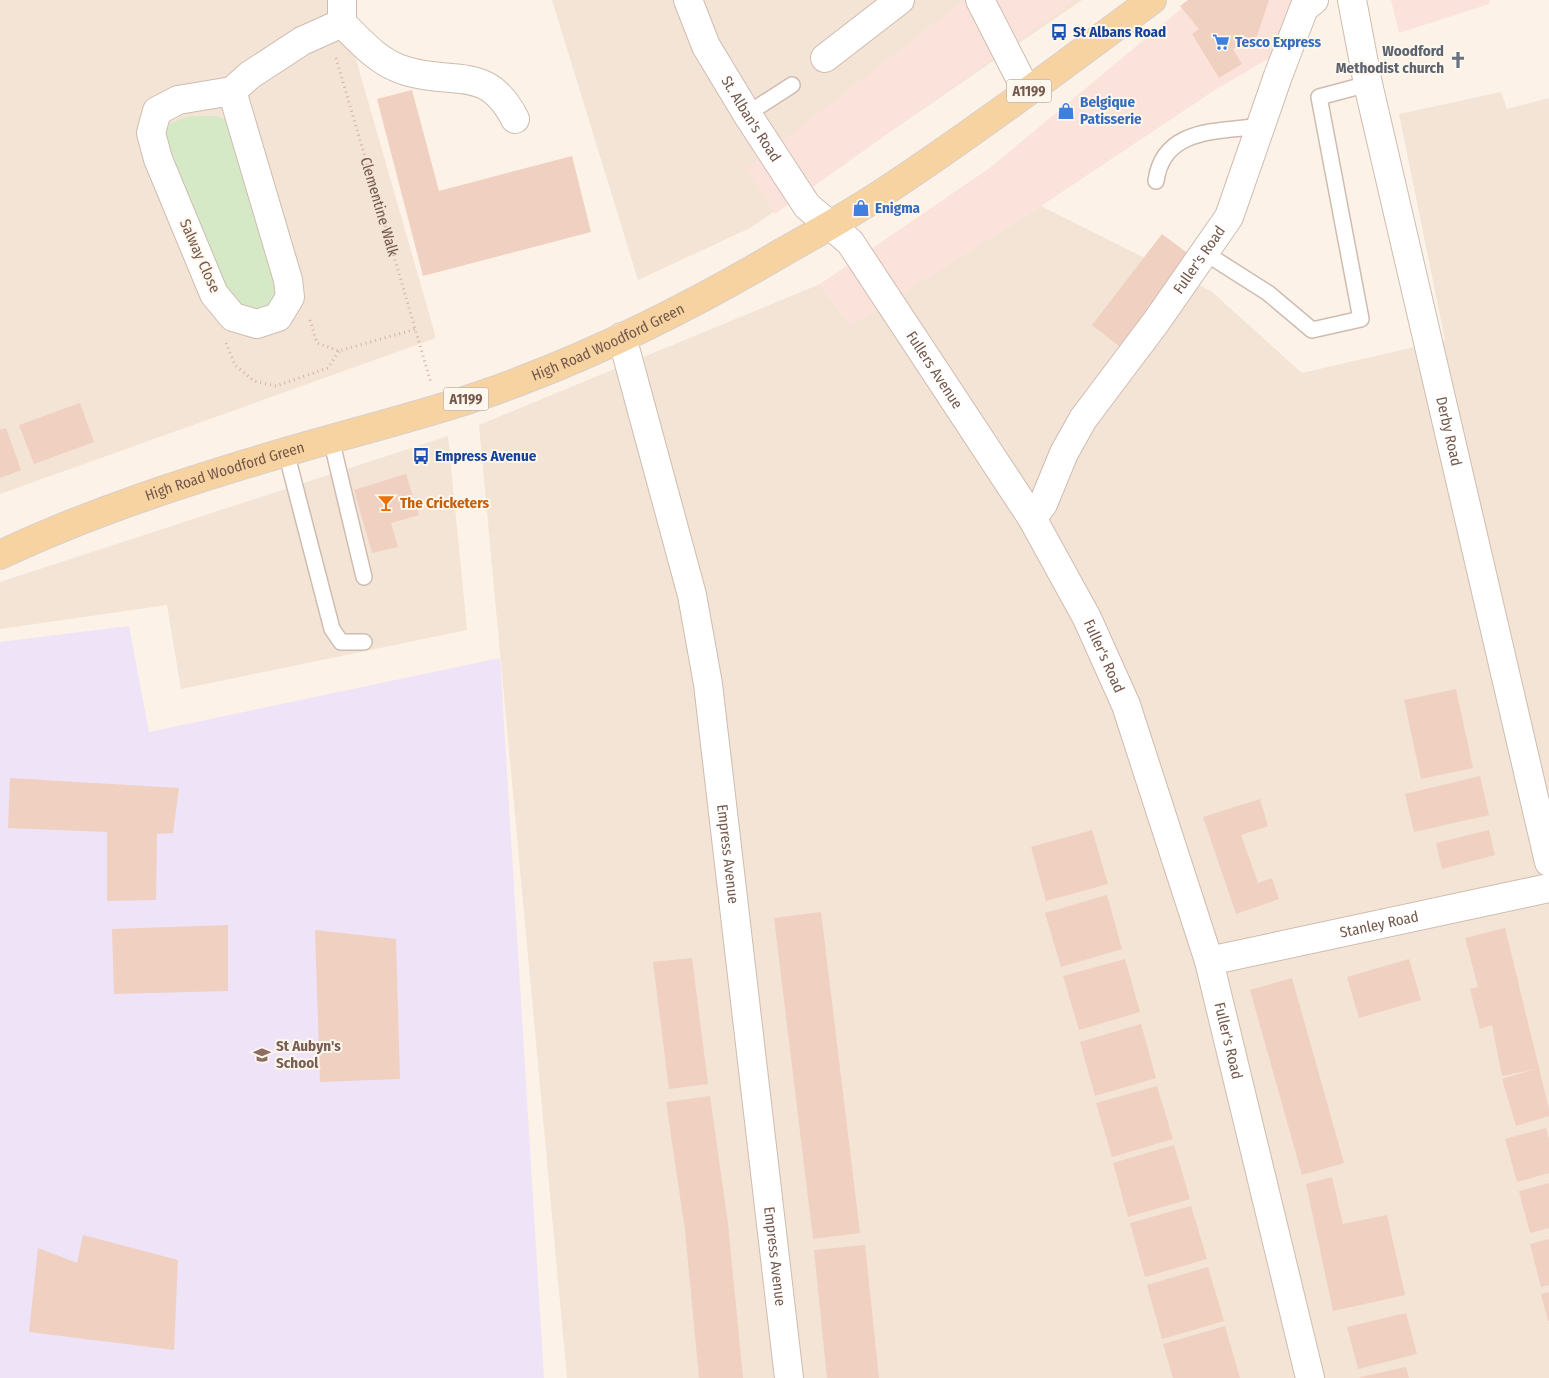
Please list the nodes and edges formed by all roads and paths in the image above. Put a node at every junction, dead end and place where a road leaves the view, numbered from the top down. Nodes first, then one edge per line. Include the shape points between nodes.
1 (688, 0) edge
2 (900, 0) edge
3 (980, 0) edge
4 (1152, 0) edge
5 (1314, 0) edge
6 (1352, 0) edge
7 (337, 17) edge
8 (825, 58) dead end
9 (1368, 84) junction
10 (792, 85) dead end
11 (232, 91) junction
12 (1027, 92) junction
13 (747, 114) junction
14 (515, 119) dead end
15 (1261, 126) junction
16 (1156, 181) dead end
17 (830, 225) junction
18 (1205, 252) junction
19 (290, 297) junction
20 (233, 317) junction
21 (416, 330) junction
22 (622, 337) junction
23 (339, 351) junction
24 (432, 386) dead end
25 (331, 439) junction
26 (286, 452) junction
27 (1032, 518) junction
28 (0, 555) edge
29 (364, 577) dead end
30 (364, 642) dead end
31 (1549, 862) edge
32 (1549, 888) edge
33 (1209, 960) junction
34 (789, 1378) edge
35 (1310, 1378) edge

1 - 13 street, St. Alban's Road via 706,46
2 - 8 street
3 - 12 street
4 - 12 main road, High Road Woodford Green / A1199
5 - 15 street, Fuller's Road via 1304,8
6 - 9 street, Derby Road
7 - 11 street via 250,75
7 - 14 street via 371,52 396,67 486,85 500,94
7 - 21 path, Clementine Walk
9 - 18 lane via 1319,97 1361,319 1312,330 1268,293
9 - 31 street, Derby Road
10 - 13 lane
11 - 19 street via 288,280
11 - 20 street, Salway Close via 178,100 157,111 151,133 158,159 214,294
12 - 17 main road, High Road Woodford Green / A1199 via 883,193
13 - 17 street, St. Alban's Road via 807,206
15 - 16 lane via 1186,137 1173,145 1163,158 1157,169
15 - 18 street, Fuller's Road via 1230,216
17 - 22 main road, High Road Woodford Green / A1199 via 718,290
17 - 27 street, Fullers Avenue via 850,242
18 - 27 street, Fuller's Road via 1083,419
19 - 20 street via 278,316 257,324
19 - 23 path via 305,306 317,343
20 - 23 path via 225,346 235,365 254,381 276,386 328,368
21 - 23 path
21 - 24 path, Clementine Walk
22 - 25 main road, High Road Woodford Green / A1199 via 530,378
22 - 34 street, Empress Avenue via 692,595 708,684
25 - 26 main road, High Road Woodford Green / A1199
25 - 29 lane
26 - 28 main road, High Road Woodford Green / A1199 via 147,497 39,536
26 - 30 lane via 332,630 341,642
27 - 33 street, Fuller's Road via 1087,618 1126,705
32 - 33 street, Stanley Road
33 - 35 street, Fuller's Road

